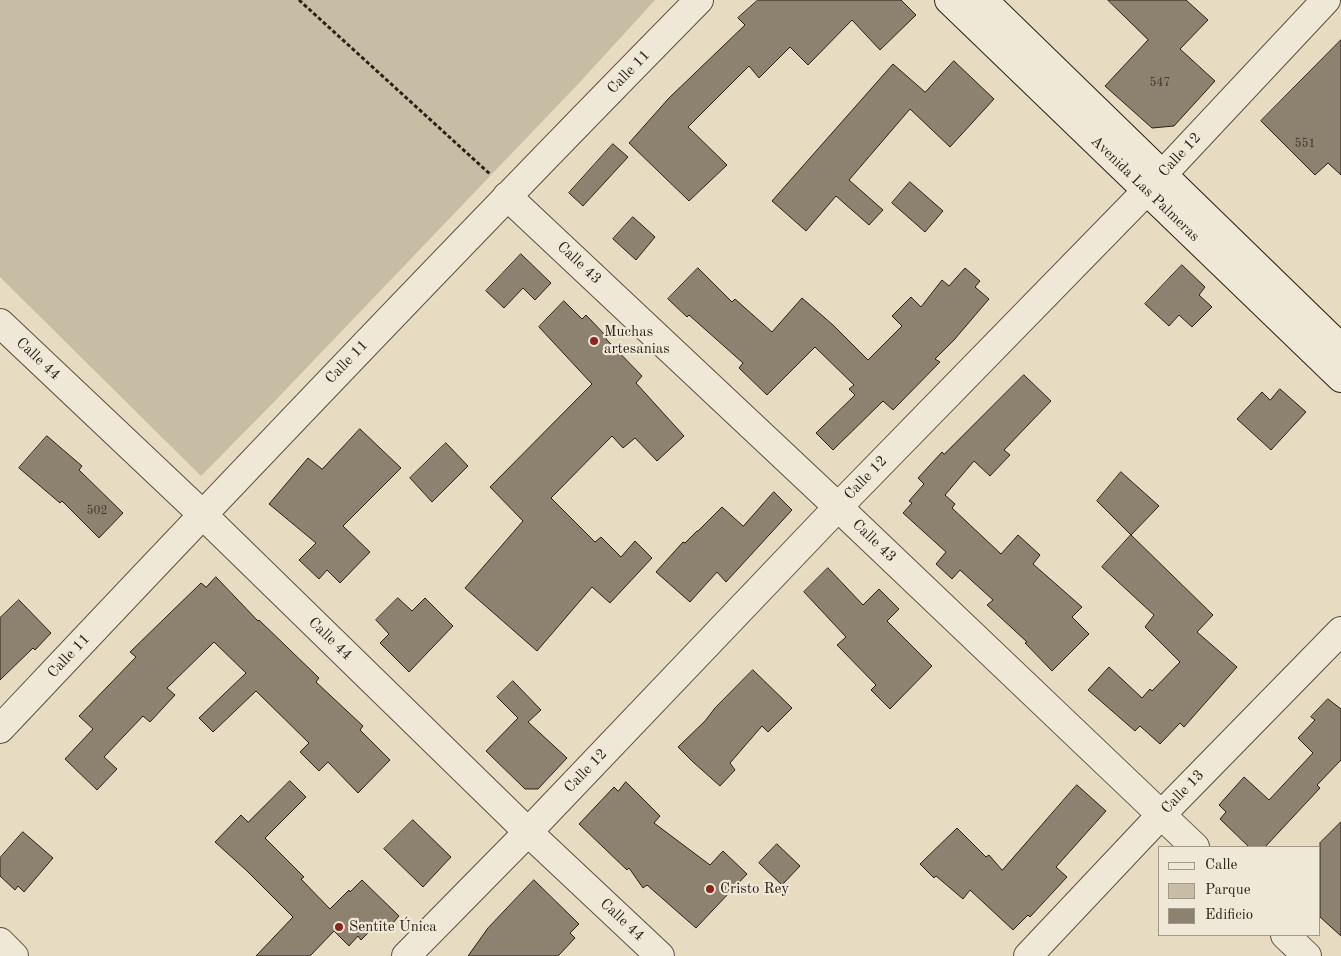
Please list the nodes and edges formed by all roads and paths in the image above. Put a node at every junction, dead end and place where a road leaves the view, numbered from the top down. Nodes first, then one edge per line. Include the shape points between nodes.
1 (299, 0) edge
2 (699, 0) edge
3 (948, 0) edge
4 (983, 0) edge
5 (1326, 0) edge
6 (1154, 183) junction
7 (499, 185) junction
8 (0, 323) edge
9 (1341, 348) edge
10 (1341, 378) edge
11 (838, 507) junction
12 (202, 514) junction
13 (1341, 631) edge
14 (0, 729) edge
15 (1161, 815) junction
16 (528, 832) junction
17 (1193, 846) edge
18 (1286, 936) edge
19 (0, 942) edge
20 (14, 956) edge
21 (406, 956) edge
22 (660, 956) edge
23 (1028, 956) edge
24 (1307, 956) edge

1 - 7 path
2 - 7 street, Calle 11
3 - 6 street, Avenida Las Palmeras
4 - 6 street, Avenida Las Palmeras
5 - 6 street, Calle 12
6 - 9 street, Avenida Las Palmeras
6 - 10 street, Avenida Las Palmeras
6 - 11 street, Calle 12
7 - 11 street, Calle 43
7 - 12 street, Calle 11
8 - 12 street, Calle 44
11 - 15 street, Calle 43
11 - 16 street, Calle 12
12 - 14 street, Calle 11
12 - 16 street, Calle 44
13 - 15 street, Calle 13
15 - 17 street, Calle 43
15 - 23 street, Calle 13
16 - 21 street, Calle 12
16 - 22 street, Calle 44
18 - 24 street
19 - 20 street

